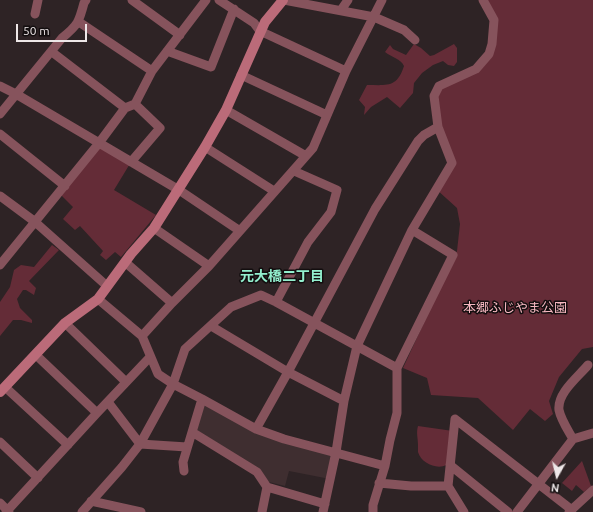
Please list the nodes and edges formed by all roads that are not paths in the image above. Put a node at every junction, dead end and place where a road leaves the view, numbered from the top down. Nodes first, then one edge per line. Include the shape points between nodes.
1 (38, 0) edge
2 (86, 0) edge
3 (132, 0) edge
4 (206, 0) edge
5 (219, 0) edge
6 (284, 0) edge
7 (348, 0) edge
8 (382, 0) edge
9 (483, 0) edge
10 (234, 9) junction
11 (341, 10) junction
12 (35, 14) dead end
13 (374, 17) junction
14 (79, 22) junction
15 (260, 31) junction
16 (180, 36) junction
17 (415, 40) dead end
18 (52, 52) junction
19 (167, 52) junction
20 (152, 71) junction
21 (346, 71) junction
22 (241, 76) junction
23 (0, 86) edge
24 (16, 94) junction
25 (135, 104) junction
26 (125, 108) junction
27 (226, 110) junction
28 (0, 114) edge
29 (326, 115) junction
30 (438, 127) junction
31 (0, 134) edge
32 (99, 143) junction
33 (205, 147) junction
34 (306, 156) junction
35 (131, 162) junction
36 (294, 171) junction
37 (65, 186) junction
38 (178, 190) junction
39 (274, 191) junction
40 (0, 196) edge
41 (34, 222) junction
42 (154, 228) junction
43 (412, 230) junction
44 (240, 231) junction
45 (125, 262) junction
46 (1, 263) edge
47 (209, 266) junction
48 (107, 286) junction
49 (98, 299) junction
50 (276, 302) junction
51 (172, 303) junction
52 (65, 323) junction
53 (314, 323) junction
54 (211, 326) junction
55 (142, 336) junction
56 (357, 346) junction
57 (36, 355) junction
58 (150, 357) junction
59 (588, 365) dead end
60 (397, 368) junction
61 (288, 372) junction
62 (126, 382) junction
63 (173, 384) junction
64 (2, 389) edge
65 (202, 399) junction
66 (344, 401) junction
67 (108, 402) junction
68 (97, 413) junction
69 (256, 429) junction
70 (192, 432) junction
71 (593, 433) edge
72 (573, 439) junction
73 (0, 442) edge
74 (140, 444) junction
75 (68, 445) junction
76 (187, 447) junction
77 (336, 452) junction
78 (450, 465) junction
79 (385, 466) junction
80 (184, 471) dead end
81 (38, 478) junction
82 (379, 484) junction
83 (539, 484) junction
84 (448, 486) junction
85 (267, 487) junction
86 (593, 490) edge
87 (91, 501) junction
88 (0, 503) edge
89 (324, 508) edge
90 (7, 511) edge
91 (571, 511) edge
92 (82, 512) edge
93 (141, 512) edge
94 (262, 512) edge
95 (373, 512) edge
96 (464, 512) edge
97 (508, 512) edge
98 (517, 512) edge

1 - 12 street
2 - 14 street
3 - 16 street
4 - 16 street
5 - 10 street
6 - 11 street
6 - 15 street
7 - 11 street
8 - 13 street
9 - 30 street via 494,20 489,54 476,69 439,86 434,96
10 - 15 street via 254,23
10 - 19 street via 211,66
11 - 13 street
13 - 17 street via 404,30
13 - 21 street
14 - 18 street
14 - 20 street
15 - 21 street
15 - 22 street
16 - 19 street
18 - 24 street
18 - 26 street
19 - 20 street
20 - 25 street
21 - 29 street
22 - 27 street
22 - 29 street
23 - 24 street
24 - 28 street
24 - 32 street
25 - 26 street
25 - 35 street via 160,128
26 - 32 street
27 - 33 street
27 - 34 street
29 - 34 street via 313,148
30 - 43 street via 452,163
30 - 53 street via 424,134 418,141 375,209
31 - 37 street
32 - 35 street
32 - 37 street
33 - 38 street
33 - 39 street
34 - 36 street
35 - 38 street
36 - 39 street
36 - 50 street via 337,190 331,212 308,242
37 - 41 street
38 - 42 street
38 - 44 street
39 - 44 street
40 - 41 street
41 - 46 street
41 - 48 street
42 - 45 street
42 - 47 street
43 - 56 street
43 - 60 street via 453,255
44 - 47 street
45 - 48 street
45 - 51 street
47 - 51 street
48 - 49 street
49 - 52 street
49 - 55 street
50 - 53 street
50 - 54 street via 261,295 231,307
51 - 55 street
52 - 57 street
52 - 62 street
53 - 56 street
53 - 61 street
54 - 61 street
54 - 63 street via 185,349
55 - 58 street
56 - 60 street
56 - 66 street
57 - 64 street
57 - 68 street
58 - 62 street
58 - 63 street via 158,374
59 - 72 street via 562,397 559,409
60 - 79 street via 397,413
61 - 66 street
61 - 69 street
62 - 67 street
63 - 65 street
63 - 74 street
64 - 75 street
65 - 69 street
65 - 70 street
66 - 77 street
67 - 68 street
67 - 74 street
68 - 75 street
69 - 77 street
70 - 76 street
70 - 85 street via 257,472
71 - 72 street
72 - 83 street
73 - 81 street
74 - 76 street
74 - 87 street
75 - 81 street
76 - 80 street via 183,462
77 - 79 street
77 - 89 street
78 - 83 street via 455,419
78 - 84 street
78 - 97 street
79 - 82 street
81 - 90 street
82 - 84 street
82 - 95 street
83 - 91 street
83 - 98 street
84 - 96 street
85 - 89 street
85 - 94 street
86 - 91 street
87 - 92 street
87 - 93 street
88 - 90 street

